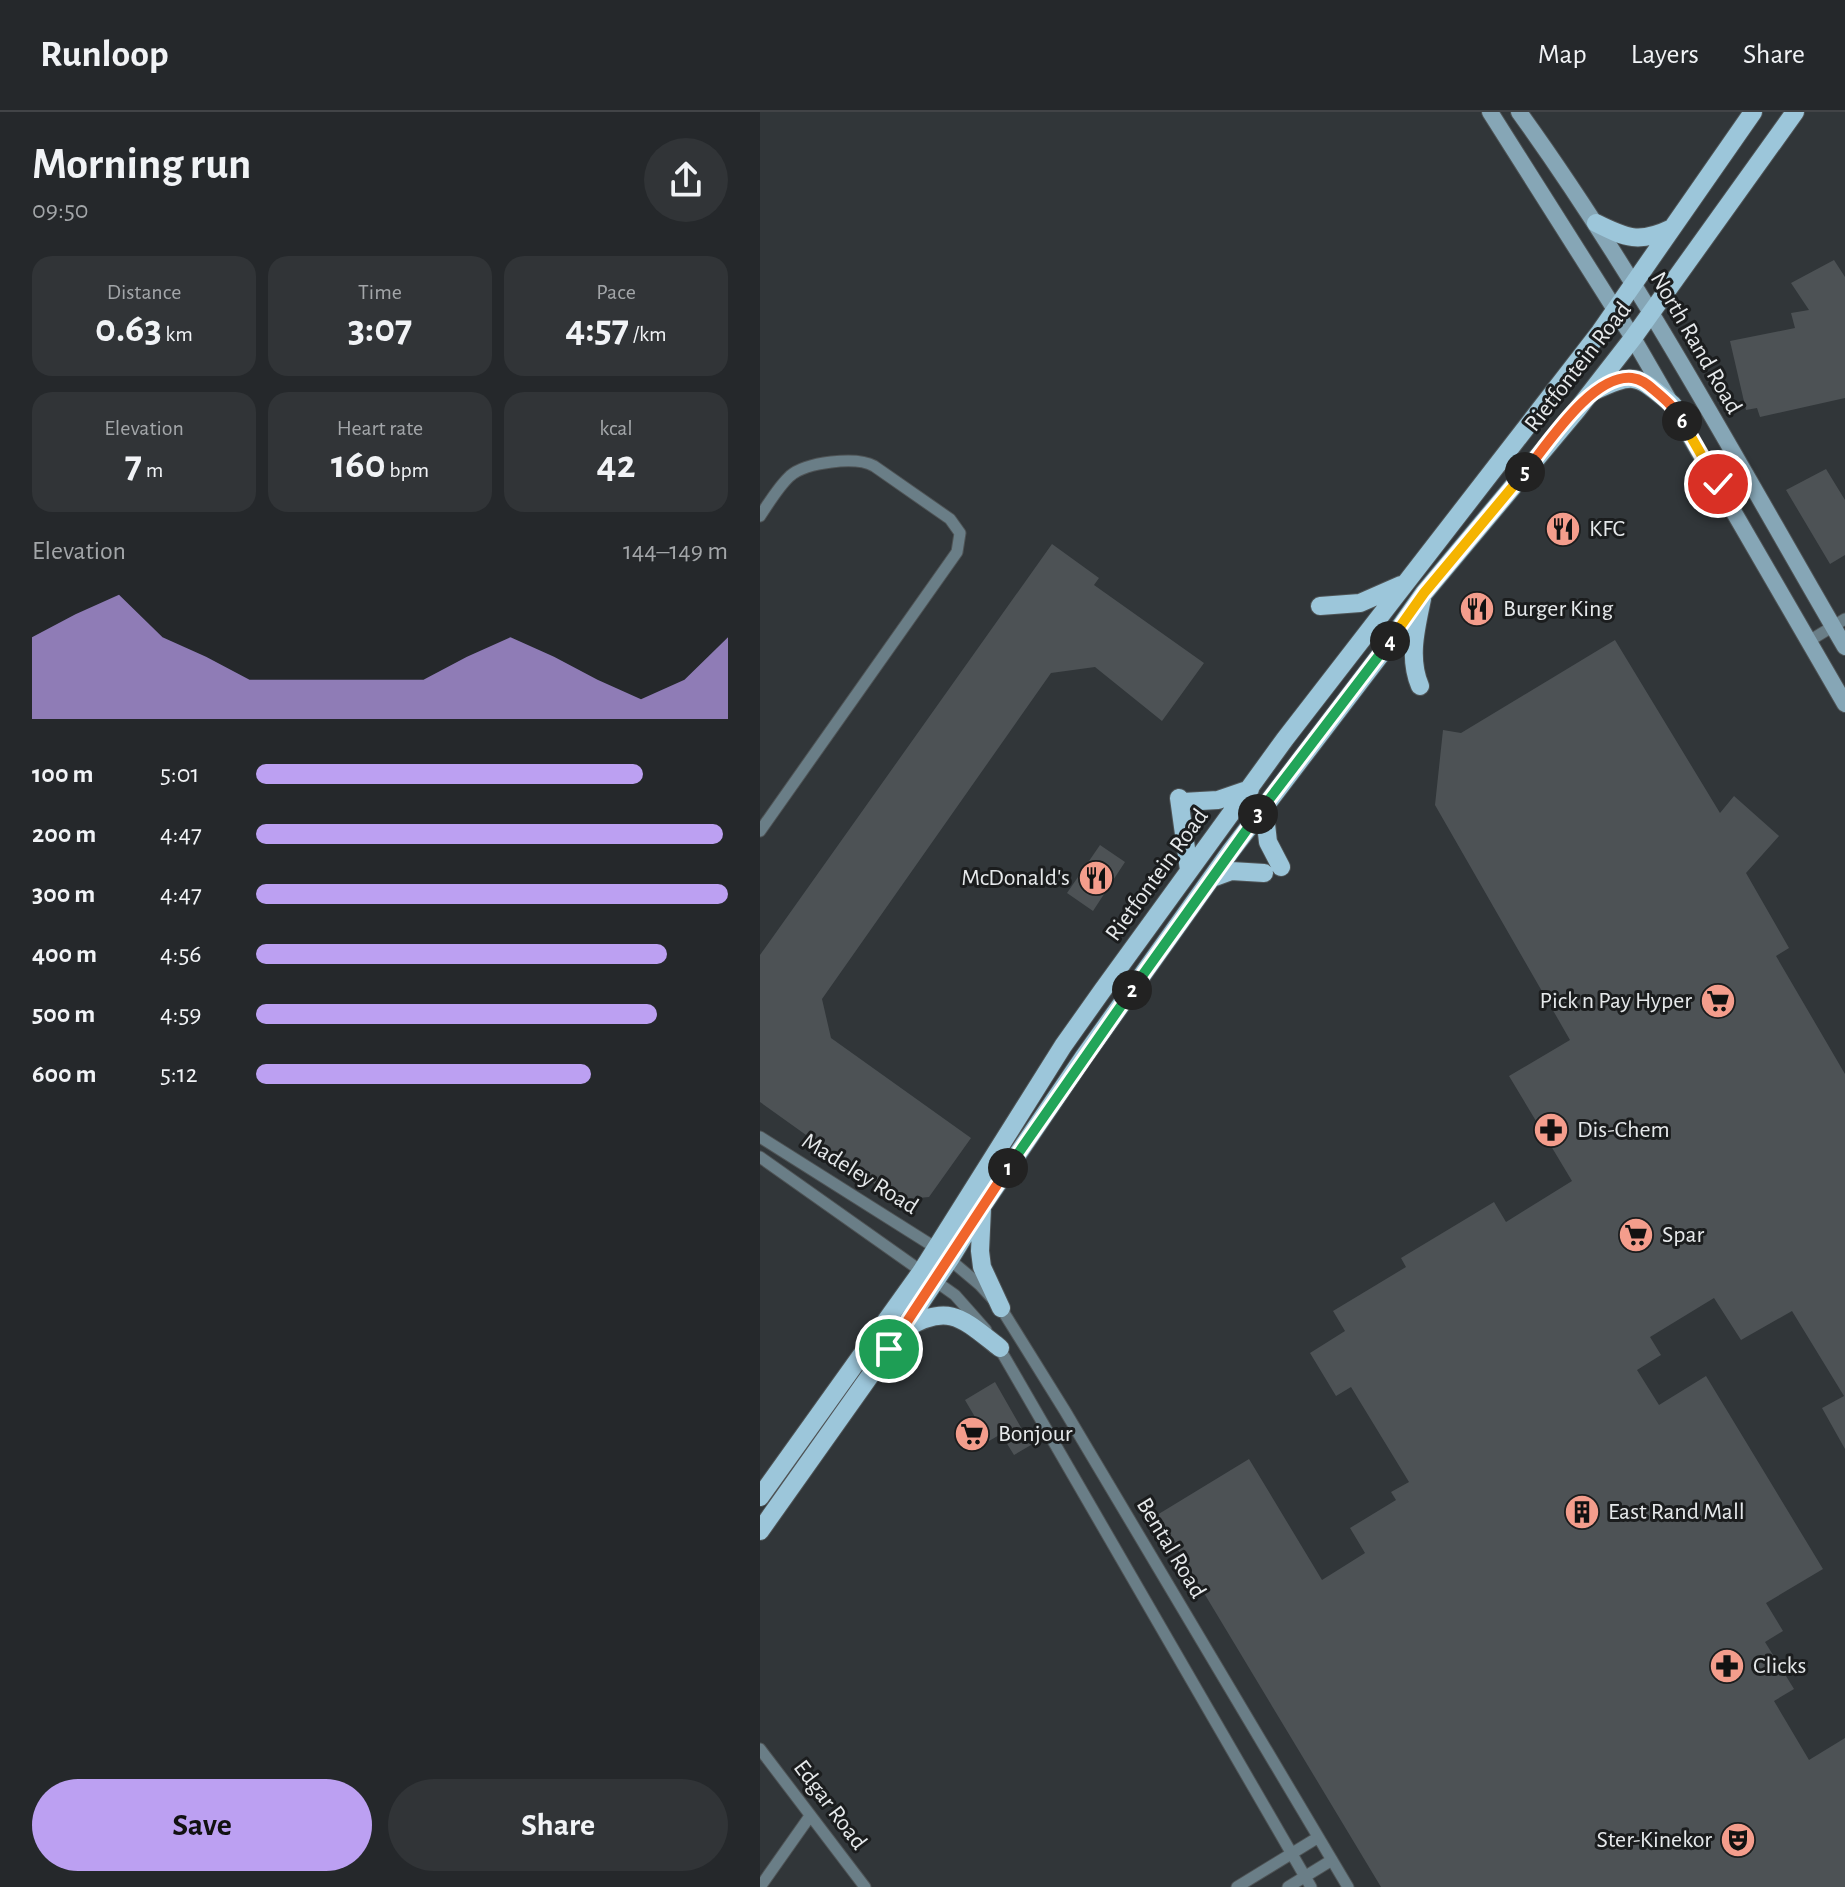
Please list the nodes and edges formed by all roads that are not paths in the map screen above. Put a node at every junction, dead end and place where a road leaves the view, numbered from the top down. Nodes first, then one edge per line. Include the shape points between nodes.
1 (1490, 112) edge
2 (1519, 112) edge
3 (1753, 112) edge
4 (1795, 112) edge
5 (1596, 223) junction
6 (1672, 228) junction
7 (1634, 283) junction
8 (1615, 311) junction
9 (1650, 314) junction
10 (1633, 338) junction
11 (1589, 393) junction
12 (1673, 405) junction
13 (760, 516) edge
14 (1404, 584) junction
15 (1424, 593) junction
16 (1320, 606) dead end
17 (1839, 623) edge
18 (1809, 641) junction
19 (1845, 647) edge
20 (1420, 686) dead end
21 (1845, 704) edge
22 (1250, 789) junction
23 (1264, 806) junction
24 (760, 831) edge
25 (1189, 870) junction
26 (1212, 878) junction
27 (760, 1137) edge
28 (760, 1157) edge
29 (983, 1205) junction
30 (943, 1254) junction
31 (928, 1276) junction
32 (1001, 1308) junction
33 (901, 1332) junction
34 (1000, 1348) junction
35 (760, 1497) edge
36 (760, 1531) edge
37 (760, 1749) edge
38 (810, 1816) junction
39 (1317, 1838) junction
40 (1290, 1854) junction
41 (1332, 1860) junction
42 (1308, 1882) edge
43 (760, 1887) edge
44 (865, 1887) edge
45 (1237, 1887) edge
46 (1288, 1887) edge
47 (1348, 1887) edge

1 - 8 main road
2 - 5 main road, North Rand Road
3 - 6 main road, Rietfontein Road
4 - 9 main road, Rietfontein Road
5 - 6 main road via 1640,239
5 - 7 main road, North Rand Road
6 - 7 main road, Rietfontein Road
7 - 8 main road, Rietfontein Road
7 - 9 main road, North Rand Road
8 - 10 main road
8 - 14 main road, Rietfontein Road
9 - 10 main road, Rietfontein Road
9 - 17 main road, North Rand Road
10 - 11 main road, Rietfontein Road
10 - 12 main road
11 - 12 main road via 1620,379 1637,378
11 - 15 main road, Rietfontein Road
12 - 18 main road
13 - 24 street via 796,472 860,460 950,519 960,533 957,552
14 - 16 main road via 1360,603
14 - 22 main road, Rietfontein Road
15 - 20 main road via 1414,642
15 - 23 main road, Rietfontein Road
17 - 18 street
17 - 19 main road, North Rand Road
18 - 21 main road
22 - 25 main road, Rietfontein Road
22 - 25 main road via 1218,800 1181,800
23 - 26 main road, Rietfontein Road
23 - 26 main road via 1272,870 1231,871
25 - 30 main road, Rietfontein Road via 1063,1046
26 - 29 main road, Rietfontein Road
27 - 30 street, Madeley Road
28 - 31 street, Madeley Road
29 - 30 main road, Rietfontein Road
29 - 32 main road via 982,1267
30 - 31 main road, Rietfontein Road
30 - 32 street, Bental Road
31 - 33 main road, Rietfontein Road
31 - 34 street, Bental Road via 975,1315
31 - 35 main road, Rietfontein Road
32 - 39 street, Bental Road
33 - 34 main road via 944,1314 968,1322
33 - 36 main road, Rietfontein Road
34 - 40 street, Bental Road
37 - 38 street, Edgar Road
38 - 43 street
38 - 44 street, Edgar Road
39 - 40 street
39 - 41 street, Bental Road
40 - 42 street, Bental Road
40 - 45 street
41 - 42 street
41 - 47 street, Bental Road
42 - 46 street

